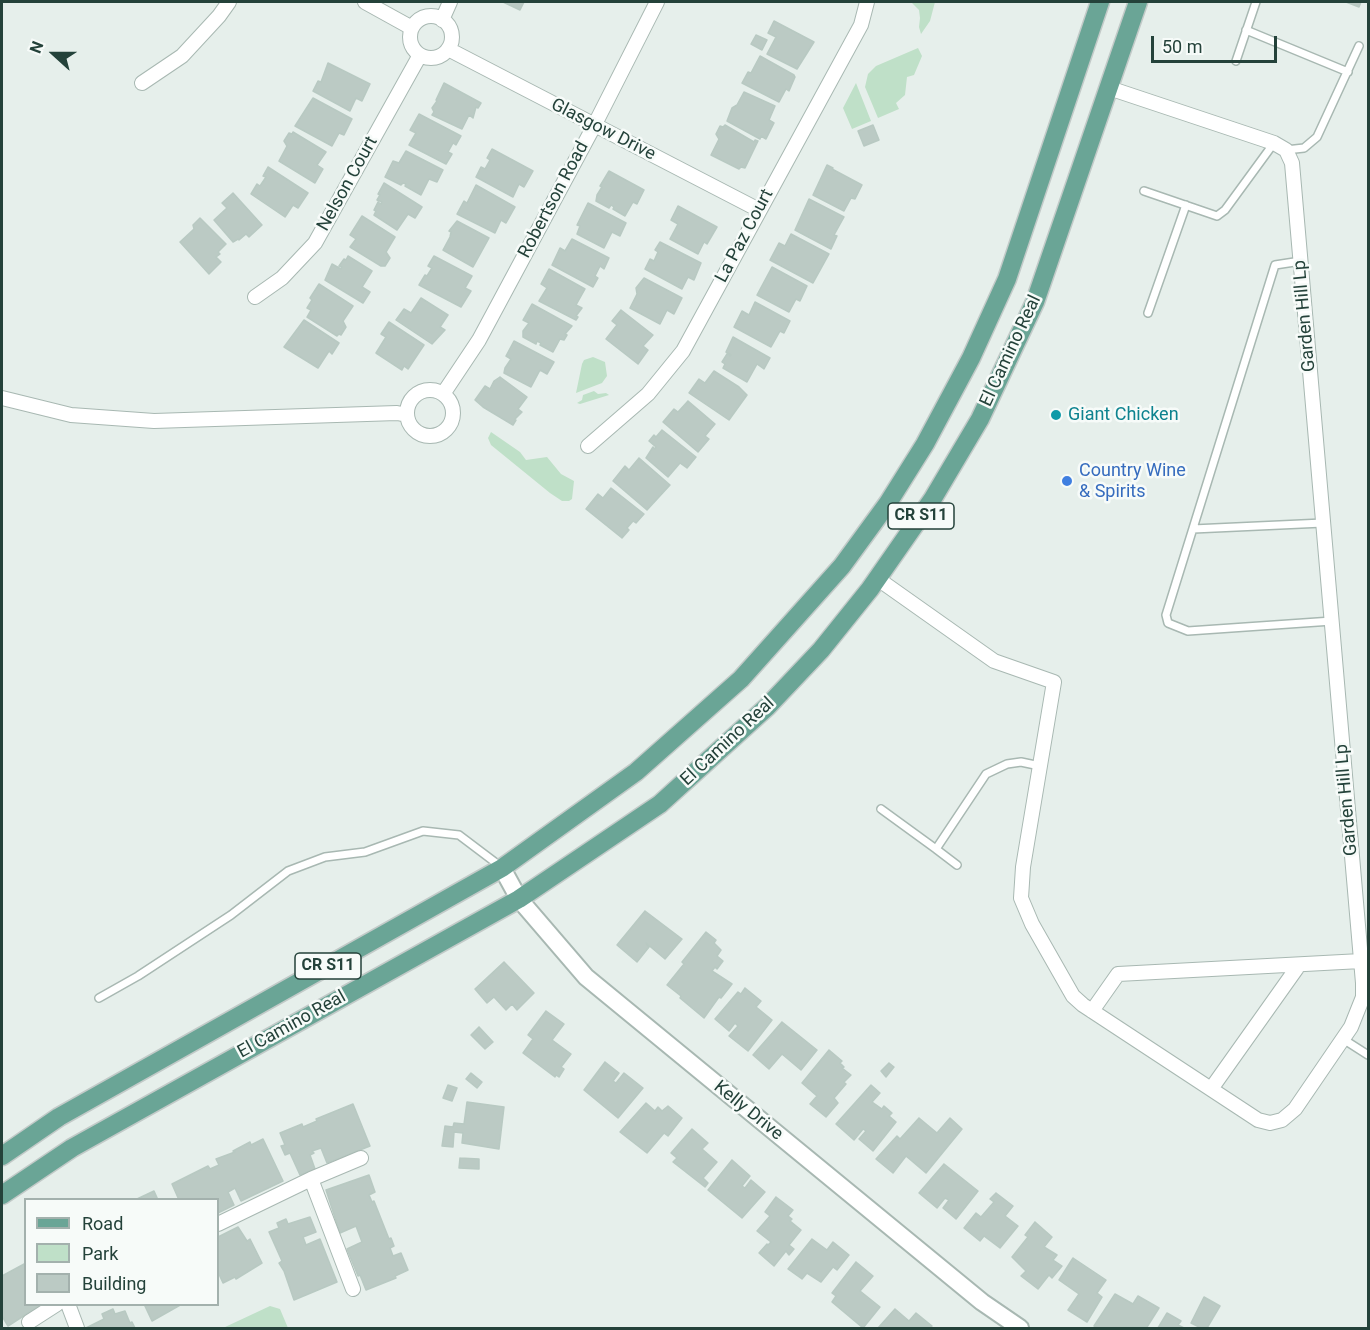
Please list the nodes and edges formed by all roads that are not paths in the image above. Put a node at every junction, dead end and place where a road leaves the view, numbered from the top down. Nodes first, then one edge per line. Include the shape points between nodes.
1 (229, 2) edge
2 (364, 2) edge
3 (450, 2) edge
4 (657, 2) edge
5 (867, 2) edge
6 (1100, 2) edge
7 (1138, 2) edge
8 (1256, 2) edge
9 (442, 20) junction
10 (412, 28) junction
11 (1246, 30) junction
12 (1359, 46) dead end
13 (448, 49) junction
14 (420, 55) junction
15 (1236, 61) dead end
16 (1348, 72) junction
17 (142, 82) dead end
18 (1109, 88) junction
19 (594, 126) junction
20 (1280, 147) junction
21 (1144, 190) dead end
22 (1186, 205) junction
23 (759, 210) junction
24 (1301, 261) junction
25 (255, 297) dead end
26 (1148, 313) dead end
27 (442, 394) junction
28 (2, 398) edge
29 (406, 415) junction
30 (588, 446) dead end
31 (1323, 523) junction
32 (1193, 529) junction
33 (878, 579) junction
34 (1332, 621) junction
35 (1040, 766) junction
36 (881, 809) dead end
37 (936, 849) junction
38 (957, 865) dead end
39 (502, 868) junction
40 (519, 899) junction
41 (1361, 961) junction
42 (1299, 965) junction
43 (99, 998) dead end
44 (1092, 1011) junction
45 (1343, 1039) junction
46 (1368, 1055) edge
47 (1211, 1089) junction
48 (2, 1156) edge
49 (361, 1158) dead end
50 (311, 1179) junction
51 (2, 1195) edge
52 (219, 1224) edge
53 (353, 1289) dead end
54 (55, 1306) edge
55 (68, 1306) edge
56 (30, 1322) dead end
57 (77, 1329) edge
58 (1020, 1329) edge

1 - 17 street via 182,56
2 - 10 street
3 - 9 street
4 - 19 street, Robertson Road
5 - 23 street, La Paz Court via 861,25
6 - 39 main road, El Camino Real / CR S11 via 1006,279 971,358 888,503 842,566 741,679 636,772
7 - 18 main road, El Camino Real / CR S11
8 - 11 lane
9 - 10 street via 428,16
9 - 13 street via 450,30
10 - 14 street via 410,41
11 - 15 lane
11 - 16 lane
12 - 16 lane
13 - 14 street via 436,57
13 - 19 street, Glasgow Drive
14 - 25 street, Nelson Court via 315,243 282,278
16 - 20 lane via 1317,137 1304,148
18 - 20 street
18 - 33 main road, El Camino Real / CR S11 via 1035,302 1002,375 956,463
19 - 23 street, Glasgow Drive
19 - 27 street, Robertson Road via 479,340
20 - 22 lane via 1217,216
20 - 24 street, Garden Hill Lp via 1292,163
21 - 22 lane
22 - 26 lane
23 - 30 street, La Paz Court via 683,351 648,394
24 - 31 street, Garden Hill Lp
24 - 32 lane via 1275,264
27 - 29 street via 431,390 416,394
27 - 29 street via 453,410 450,424 440,434 418,433
28 - 29 street via 71,415 154,422
31 - 32 lane
31 - 34 street, Garden Hill Lp
32 - 34 lane via 1166,615 1168,623 1188,631
33 - 35 street, Garden Hill Lp via 994,661 1054,682
33 - 40 main road, El Camino Real / CR S11 via 821,650 767,707 677,789
34 - 41 street, Garden Hill Lp
35 - 37 lane via 1007,764 986,774
35 - 44 street, Garden Hill Lp via 1021,898 1073,996
36 - 37 lane
37 - 38 lane
39 - 40 street, Kelly Drive
39 - 43 lane via 459,835 423,831 365,852 325,857 288,871 231,915
39 - 48 main road, El Camino Real / CR S11 via 59,1117
40 - 51 main road, El Camino Real / CR S11 via 72,1148
40 - 58 street, Kelly Drive via 585,977
41 - 42 street
41 - 45 street, Garden Hill Lp via 1359,1011
42 - 44 street via 1118,974
42 - 47 street
44 - 47 street, Garden Hill Lp
45 - 46 lane
45 - 47 street, Garden Hill Lp via 1295,1109 1282,1120 1258,1120
49 - 50 street
50 - 52 street
50 - 53 street
54 - 56 street
55 - 57 street

